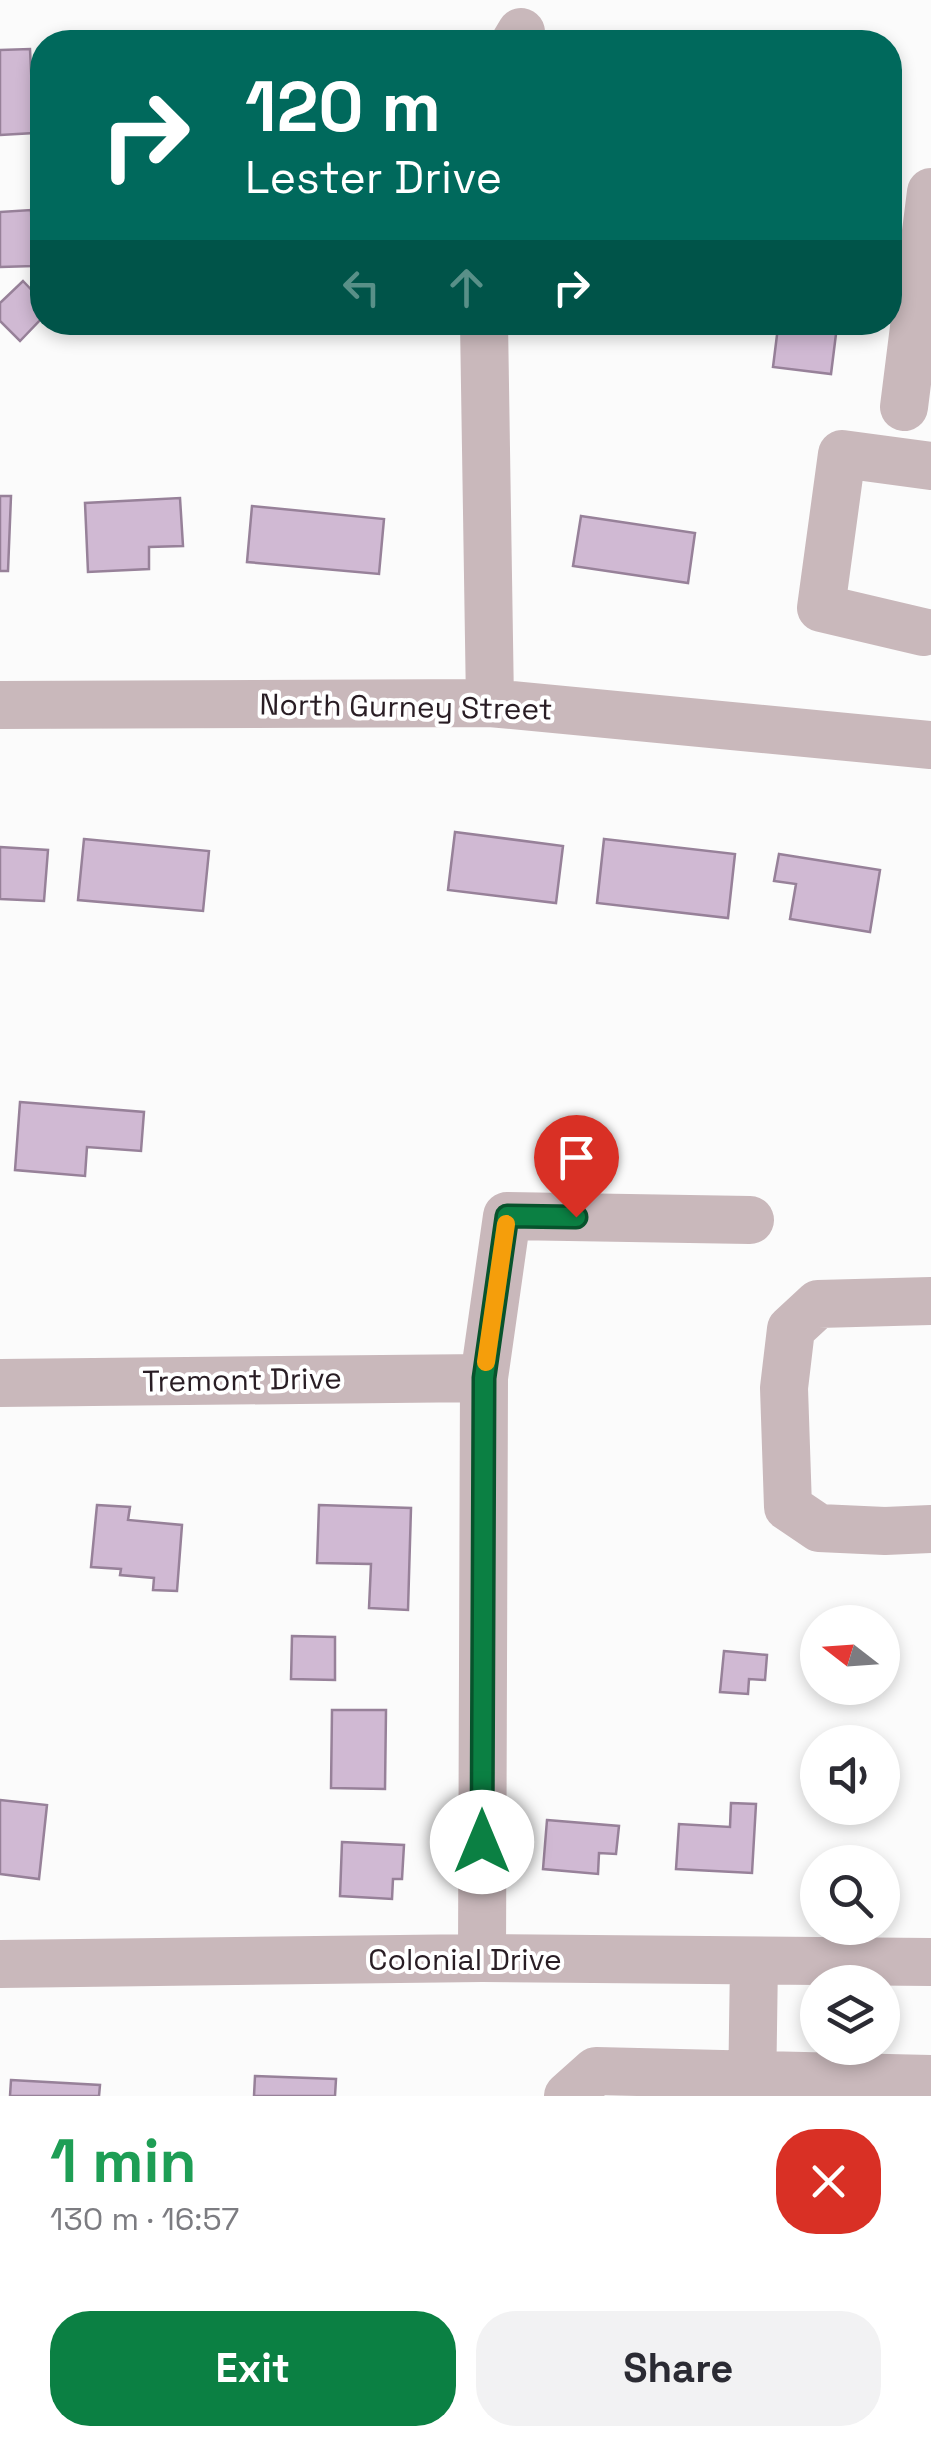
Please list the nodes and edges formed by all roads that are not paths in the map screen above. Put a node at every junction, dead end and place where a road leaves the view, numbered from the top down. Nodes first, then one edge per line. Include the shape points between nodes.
1 (931, 192) edge
2 (484, 335) edge
3 (904, 407) dead end
4 (931, 466) edge
5 (928, 620) edge
6 (490, 703) junction
7 (0, 705) edge
8 (931, 745) edge
9 (750, 1220) dead end
10 (931, 1301) edge
11 (484, 1378) junction
12 (0, 1383) edge
13 (931, 1529) edge
14 (482, 1958) junction
15 (754, 1960) junction
16 (931, 1962) edge
17 (0, 1964) edge
18 (931, 2079) edge
19 (752, 2085) edge
20 (568, 2096) edge

1 - 3 street
2 - 6 street
4 - 5 street via 842,454 821,608
6 - 7 street, North Gurney Street
6 - 8 street, North Gurney Street
9 - 11 street via 507,1216
10 - 13 street via 818,1304 791,1329 784,1388 788,1507 819,1528
11 - 12 street, Tremont Drive
11 - 14 street
14 - 15 street, Colonial Drive
14 - 17 street, Colonial Drive
15 - 16 street, Colonial Drive
15 - 19 street
18 - 19 street
19 - 20 street via 596,2071

